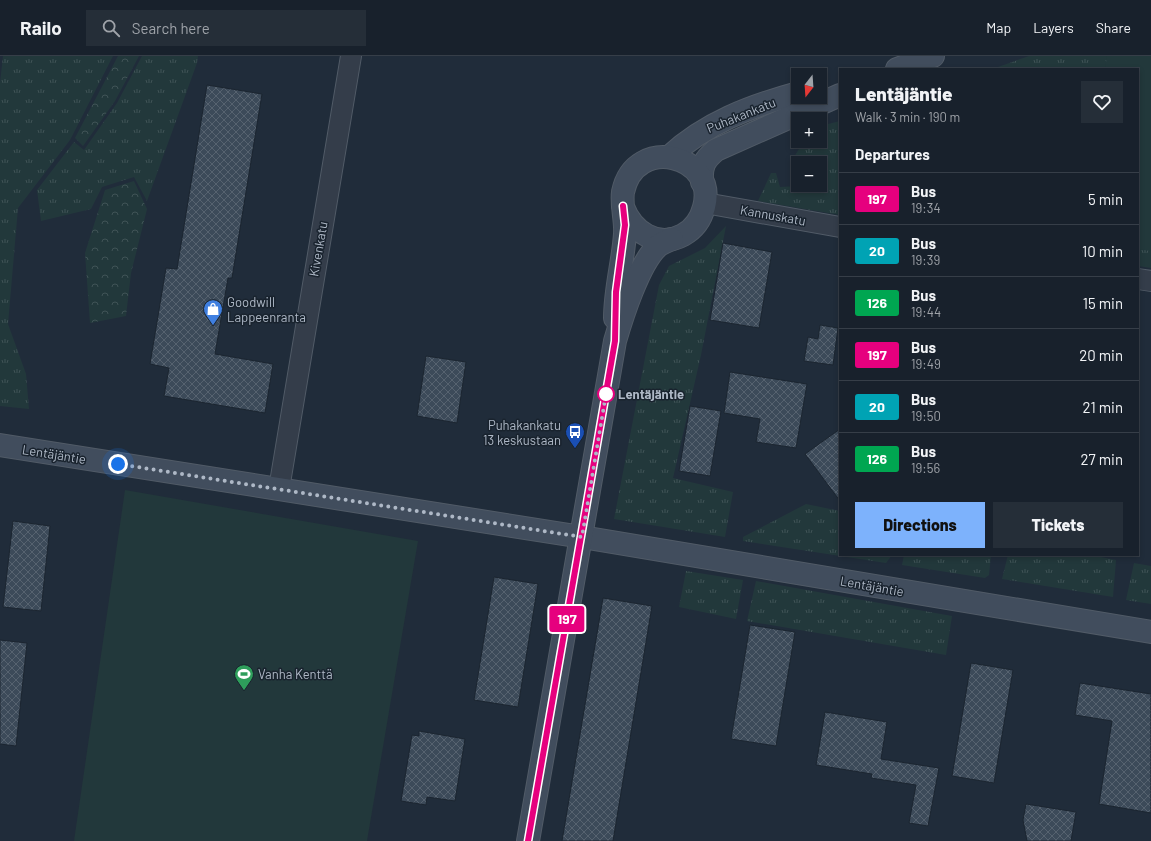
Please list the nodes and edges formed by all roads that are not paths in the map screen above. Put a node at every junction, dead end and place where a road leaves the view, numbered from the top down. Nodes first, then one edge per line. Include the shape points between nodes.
1 (351, 56) edge
2 (933, 56) edge
3 (900, 68) edge
4 (839, 83) edge
5 (827, 86) edge
6 (839, 95) edge
7 (791, 96) edge
8 (669, 157) junction
9 (702, 182) junction
10 (705, 204) junction
11 (623, 206) junction
12 (839, 227) edge
13 (672, 239) junction
14 (1139, 278) edge
15 (1151, 281) edge
16 (615, 341) junction
17 (0, 445) edge
18 (279, 489) junction
19 (582, 537) junction
20 (1151, 632) edge
21 (528, 841) edge

1 - 18 street, Kivenkatu
2 - 3 street
4 - 5 street
6 - 9 street, Puhakankatu via 716,150 703,162
7 - 8 street, Puhakankatu via 713,124 692,137
8 - 9 street via 689,165 697,172
8 - 11 street via 649,159 635,168 625,185
9 - 10 street
10 - 12 street, Kannuskatu
10 - 13 street via 703,214 690,230
11 - 13 street via 627,217 641,232 650,237
11 - 16 street via 625,225 616,292
13 - 16 street via 658,247 645,265 623,314
14 - 15 street
16 - 19 street
17 - 18 street, Lentäjäntie
18 - 19 street, Lentäjäntie
19 - 20 street, Lentäjäntie
19 - 21 street

